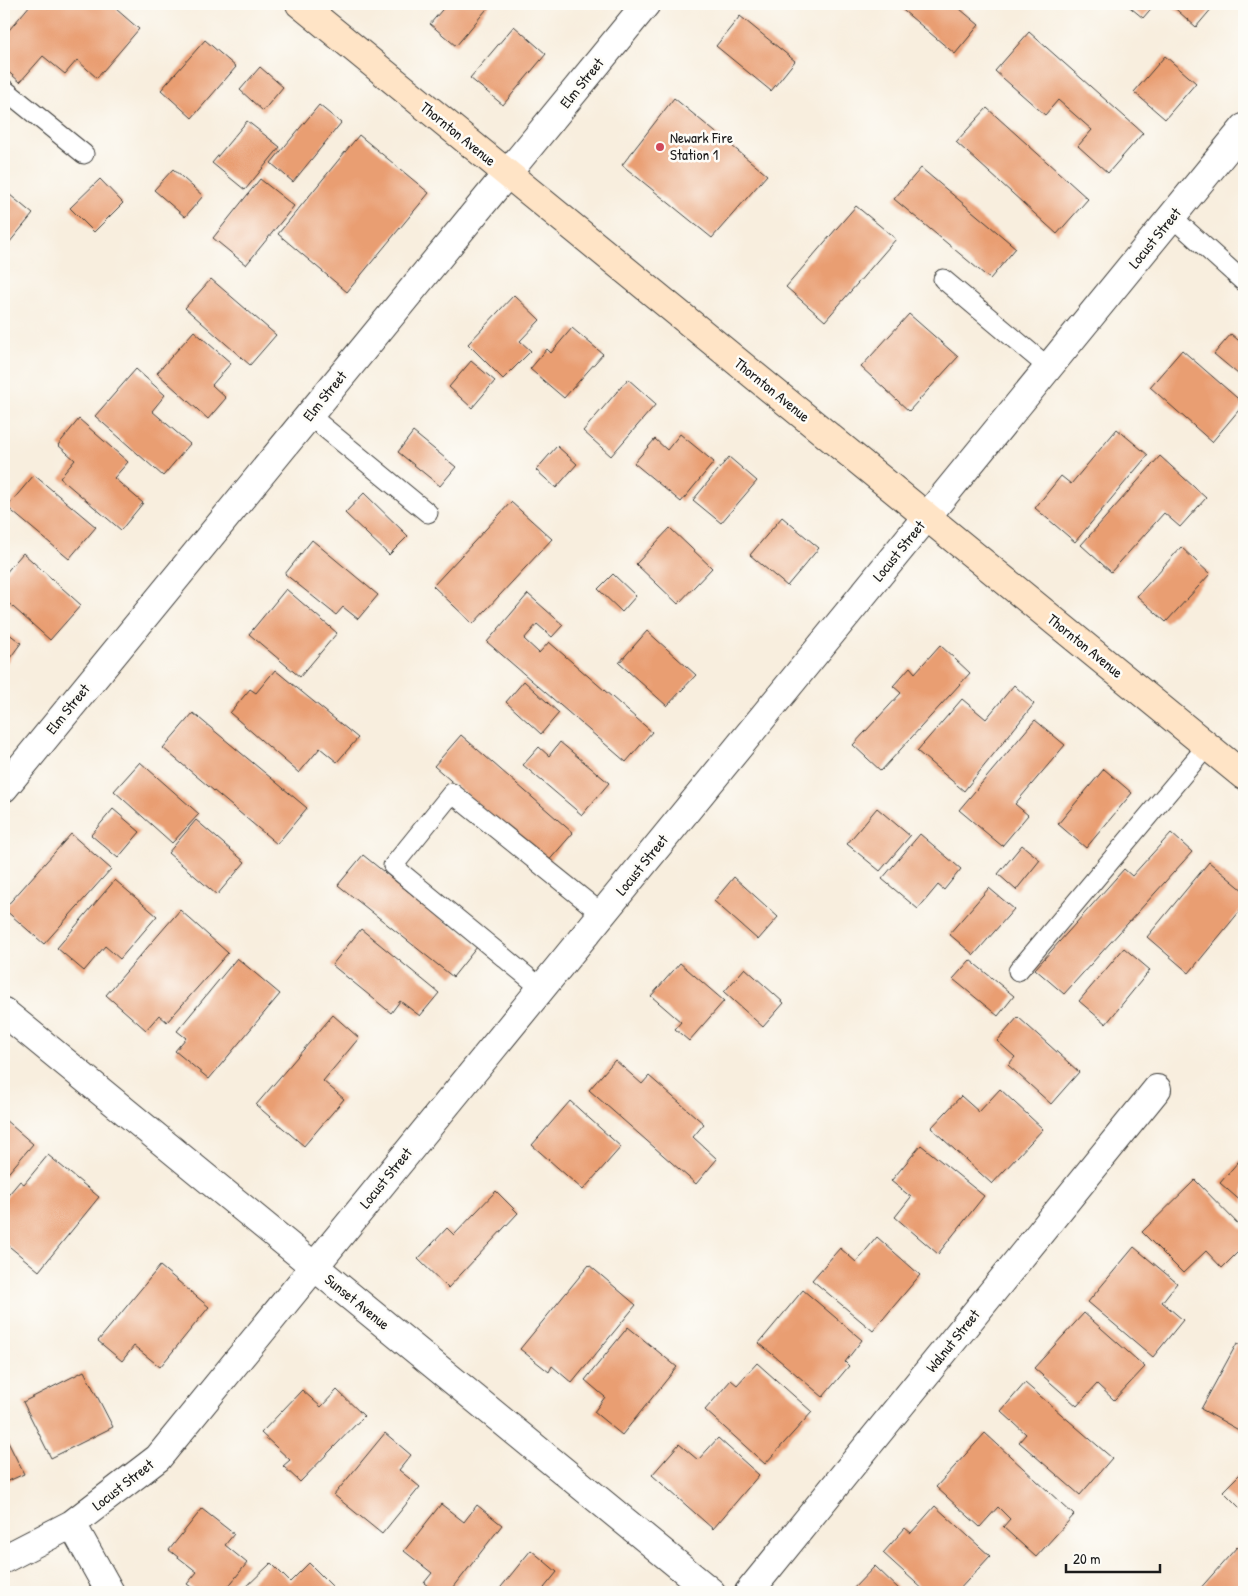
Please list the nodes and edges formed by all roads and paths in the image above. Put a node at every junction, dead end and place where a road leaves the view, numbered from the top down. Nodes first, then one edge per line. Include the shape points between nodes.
1 (300, 4) edge
2 (646, 4) edge
3 (4, 89) edge
4 (1244, 128) edge
5 (84, 154) dead end
6 (507, 174) junction
7 (1172, 217) junction
8 (943, 279) dead end
9 (1244, 282) edge
10 (1049, 368) junction
11 (309, 415) junction
12 (428, 513) dead end
13 (927, 517) junction
14 (1207, 746) junction
15 (1244, 776) edge
16 (4, 788) edge
17 (602, 914) junction
18 (1018, 971) dead end
19 (541, 988) junction
20 (4, 1012) edge
21 (1157, 1089) dead end
22 (313, 1266) junction
23 (72, 1524) junction
24 (4, 1559) edge
25 (110, 1592) edge
26 (711, 1592) edge
27 (749, 1592) edge

1 - 6 main road, Thornton Avenue
2 - 6 street, Elm Street
3 - 5 lane
4 - 7 street, Locust Street
6 - 11 street, Elm Street
6 - 13 main road, Thornton Avenue
7 - 9 lane
7 - 10 street, Locust Street
8 - 10 lane
10 - 13 street, Locust Street
11 - 12 lane
11 - 16 street, Elm Street
13 - 14 main road, Thornton Avenue
13 - 17 street, Locust Street
14 - 15 main road, Thornton Avenue
14 - 18 lane
17 - 19 street, Locust Street
17 - 19 lane via 452,793 393,866
19 - 22 street, Locust Street
20 - 22 street, Sunset Avenue
21 - 27 street, Walnut Street
22 - 23 street, Locust Street via 158,1458
22 - 26 street, Sunset Avenue
23 - 24 street, Locust Street
23 - 25 street

